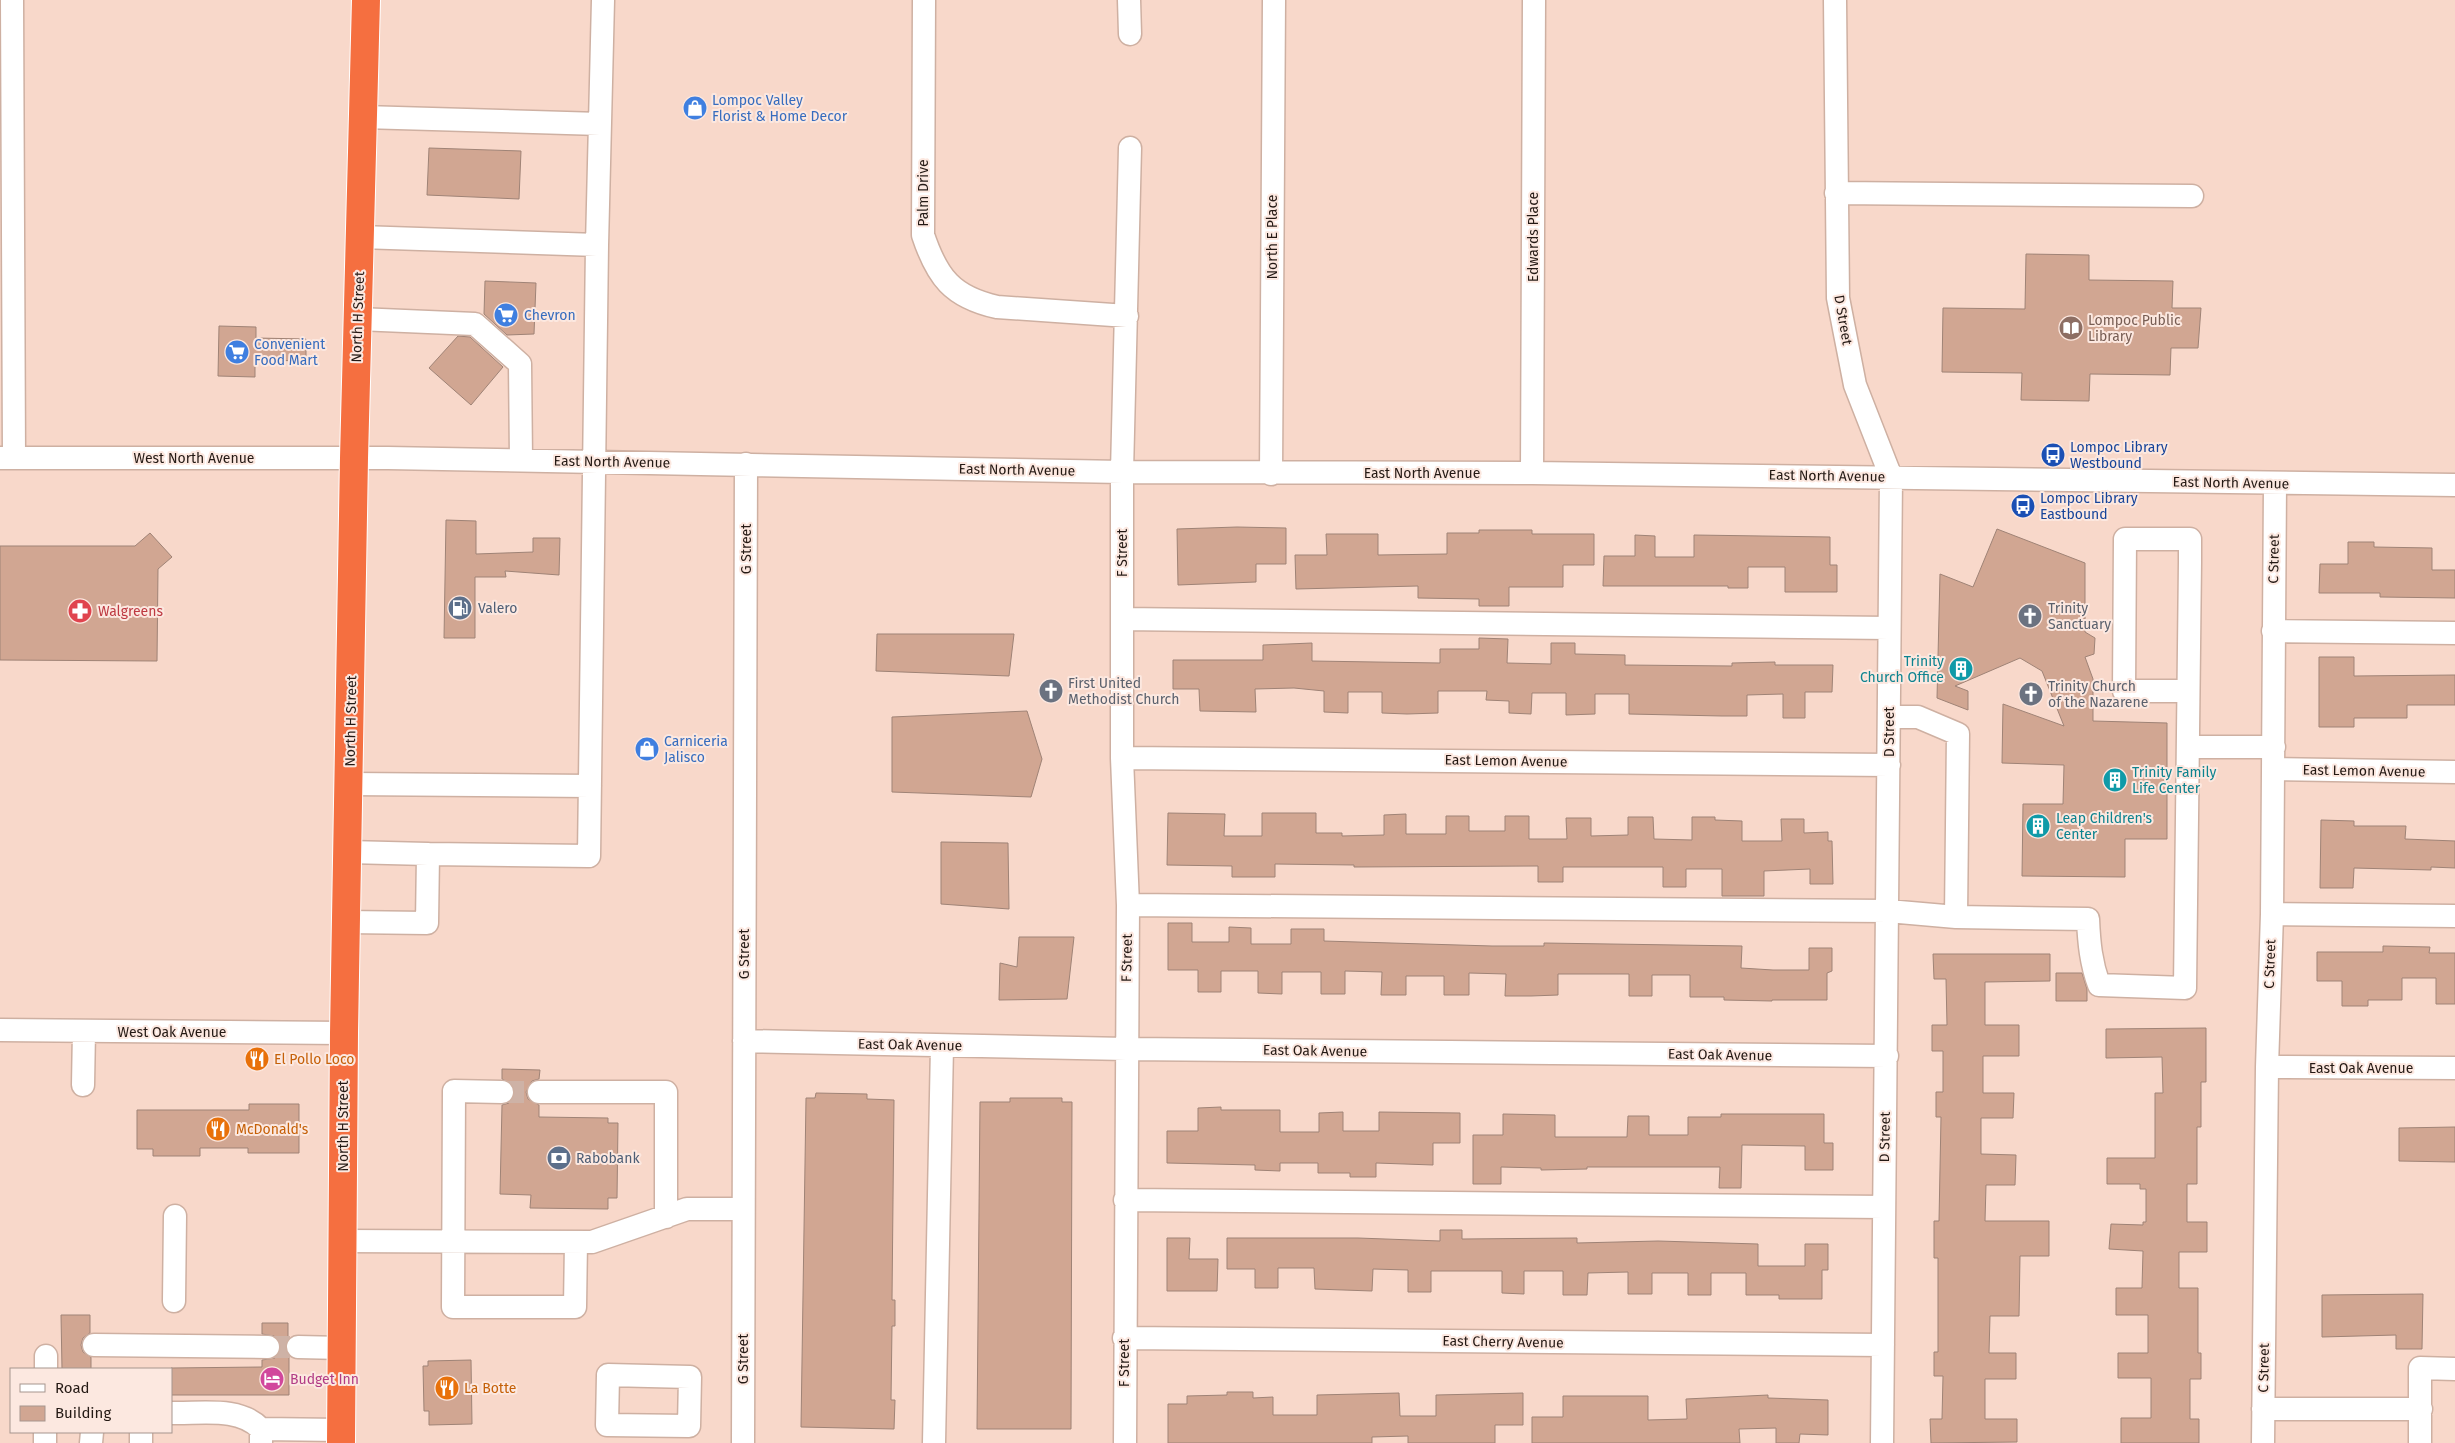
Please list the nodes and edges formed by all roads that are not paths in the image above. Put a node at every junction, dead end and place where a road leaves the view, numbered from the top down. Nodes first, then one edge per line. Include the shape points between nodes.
1 (12, 0) edge
2 (366, 0) edge
3 (603, 0) edge
4 (924, 0) edge
5 (1129, 0) edge
6 (1274, 0) edge
7 (1534, 0) edge
8 (1835, 0) edge
9 (1130, 34) dead end
10 (363, 118) junction
11 (600, 124) junction
12 (1130, 148) dead end
13 (1836, 193) junction
14 (2192, 196) dead end
15 (360, 237) junction
16 (597, 244) junction
17 (1127, 316) junction
18 (358, 319) junction
19 (7, 458) edge
20 (354, 458) junction
21 (388, 458) joint
22 (522, 460) junction
23 (594, 462) junction
24 (746, 464) junction
25 (1122, 472) junction
26 (1532, 473) junction
27 (1271, 474) junction
28 (1891, 477) junction
29 (2276, 484) junction
30 (2455, 485) edge
31 (1122, 619) junction
32 (1889, 628) junction
33 (2273, 631) junction
34 (2455, 633) edge
35 (2188, 691) junction
36 (1889, 717) junction
37 (2188, 747) junction
38 (1122, 758) junction
39 (2274, 758) junction
40 (1889, 765) junction
41 (2455, 772) edge
42 (349, 784) junction
43 (590, 786) junction
44 (348, 852) junction
45 (428, 854) junction
46 (1128, 905) junction
47 (1888, 911) junction
48 (2272, 914) junction
49 (2455, 916) edge
50 (1956, 917) junction
51 (346, 922) junction
52 (0, 1030) edge
53 (84, 1031) junction
54 (344, 1033) junction
55 (744, 1041) junction
56 (942, 1046) junction
57 (1126, 1049) junction
58 (1887, 1056) junction
59 (2267, 1067) junction
60 (2455, 1068) edge
61 (83, 1085) dead end
62 (502, 1092) tunnel mouth
63 (539, 1092) tunnel mouth
64 (1125, 1200) junction
65 (1884, 1207) junction
66 (743, 1209) junction
67 (174, 1216) dead end
68 (666, 1217) junction
69 (343, 1241) junction
70 (454, 1242) junction
71 (576, 1242) junction
72 (174, 1302) dead end
73 (1124, 1338) junction
74 (94, 1345) dead end
75 (1883, 1345) junction
76 (268, 1347) tunnel mouth
77 (298, 1347) tunnel mouth
78 (342, 1348) junction
79 (2455, 1369) edge
80 (2263, 1408) junction
81 (2421, 1409) junction
82 (172, 1413) edge
83 (261, 1436) edge
84 (341, 1437) edge
85 (743, 1443) edge
86 (934, 1443) edge
87 (1125, 1443) edge
88 (1882, 1443) edge
89 (2263, 1443) edge
90 (2420, 1443) edge

1 - 19 street
2 - 10 highway, North H Street
3 - 11 street
4 - 17 street, Palm Drive via 923,235 932,262 960,294 980,303
5 - 9 street
6 - 27 street, North E Place
7 - 26 street, Edwards Place
8 - 13 street, D Street
10 - 11 street
10 - 15 highway, North H Street
11 - 16 street
12 - 17 street
13 - 14 street
13 - 28 street, D Street via 1838,298 1856,385
15 - 16 street
15 - 18 highway, North H Street
16 - 23 street
17 - 25 street
18 - 20 highway, North H Street
18 - 22 street via 474,324 520,364
19 - 20 street, West North Avenue
20 - 21 street, West North Avenue
20 - 42 highway, North H Street
21 - 22 street, East North Avenue
22 - 23 street, East North Avenue
23 - 24 street, East North Avenue
23 - 43 street
24 - 25 street, East North Avenue
24 - 55 street, G Street
25 - 27 street, East North Avenue
25 - 31 street, F Street
26 - 27 street, East North Avenue
26 - 28 street, East North Avenue
28 - 29 street, East North Avenue
28 - 32 street, D Street
29 - 30 street, East North Avenue
29 - 33 street, C Street
31 - 32 street
31 - 38 street, F Street
32 - 36 street, D Street
33 - 34 street
33 - 39 street, C Street
35 - 35 street via 2190,540 2125,539 2124,691
35 - 37 street
36 - 40 street, D Street
36 - 50 street via 1918,717 1958,734
37 - 39 street, East Lemon Avenue
37 - 50 street via 2185,988 2099,985 2092,967 2088,919
38 - 40 street, East Lemon Avenue
38 - 46 street, F Street
39 - 41 street, East Lemon Avenue
39 - 48 street, C Street
40 - 47 street, D Street
42 - 43 street
42 - 44 highway, North H Street
43 - 45 street via 589,856
44 - 45 street
44 - 51 highway, North H Street
45 - 51 street via 427,923
46 - 47 street
46 - 57 street, F Street
47 - 50 street
47 - 58 street, D Street
48 - 49 street
48 - 59 street, C Street
51 - 54 highway, North H Street
52 - 53 street, West Oak Avenue
53 - 54 street, West Oak Avenue
53 - 61 street
54 - 69 highway, North H Street
55 - 56 street, East Oak Avenue
55 - 66 street, G Street
56 - 57 street, East Oak Avenue
56 - 86 street
57 - 58 street, East Oak Avenue
57 - 64 street, F Street
58 - 65 street, D Street
59 - 60 street, East Oak Avenue
59 - 80 street, C Street
62 - 70 street via 454,1091
63 - 68 street via 666,1092
64 - 65 street
64 - 73 street, F Street
65 - 75 street, D Street
66 - 68 street via 687,1209
66 - 85 street, G Street
67 - 72 street
68 - 71 street via 592,1242
69 - 70 street
69 - 78 highway, North H Street
70 - 71 street
70 - 71 street via 453,1307 575,1307
73 - 75 street, East Cherry Avenue
73 - 87 street, F Street
74 - 76 street
75 - 88 street, D Street
77 - 78 street
78 - 84 highway, North H Street
79 - 81 street via 2420,1368
80 - 81 street
80 - 89 street, C Street
81 - 90 street
82 - 83 street via 236,1414 252,1419
83 - 84 street

